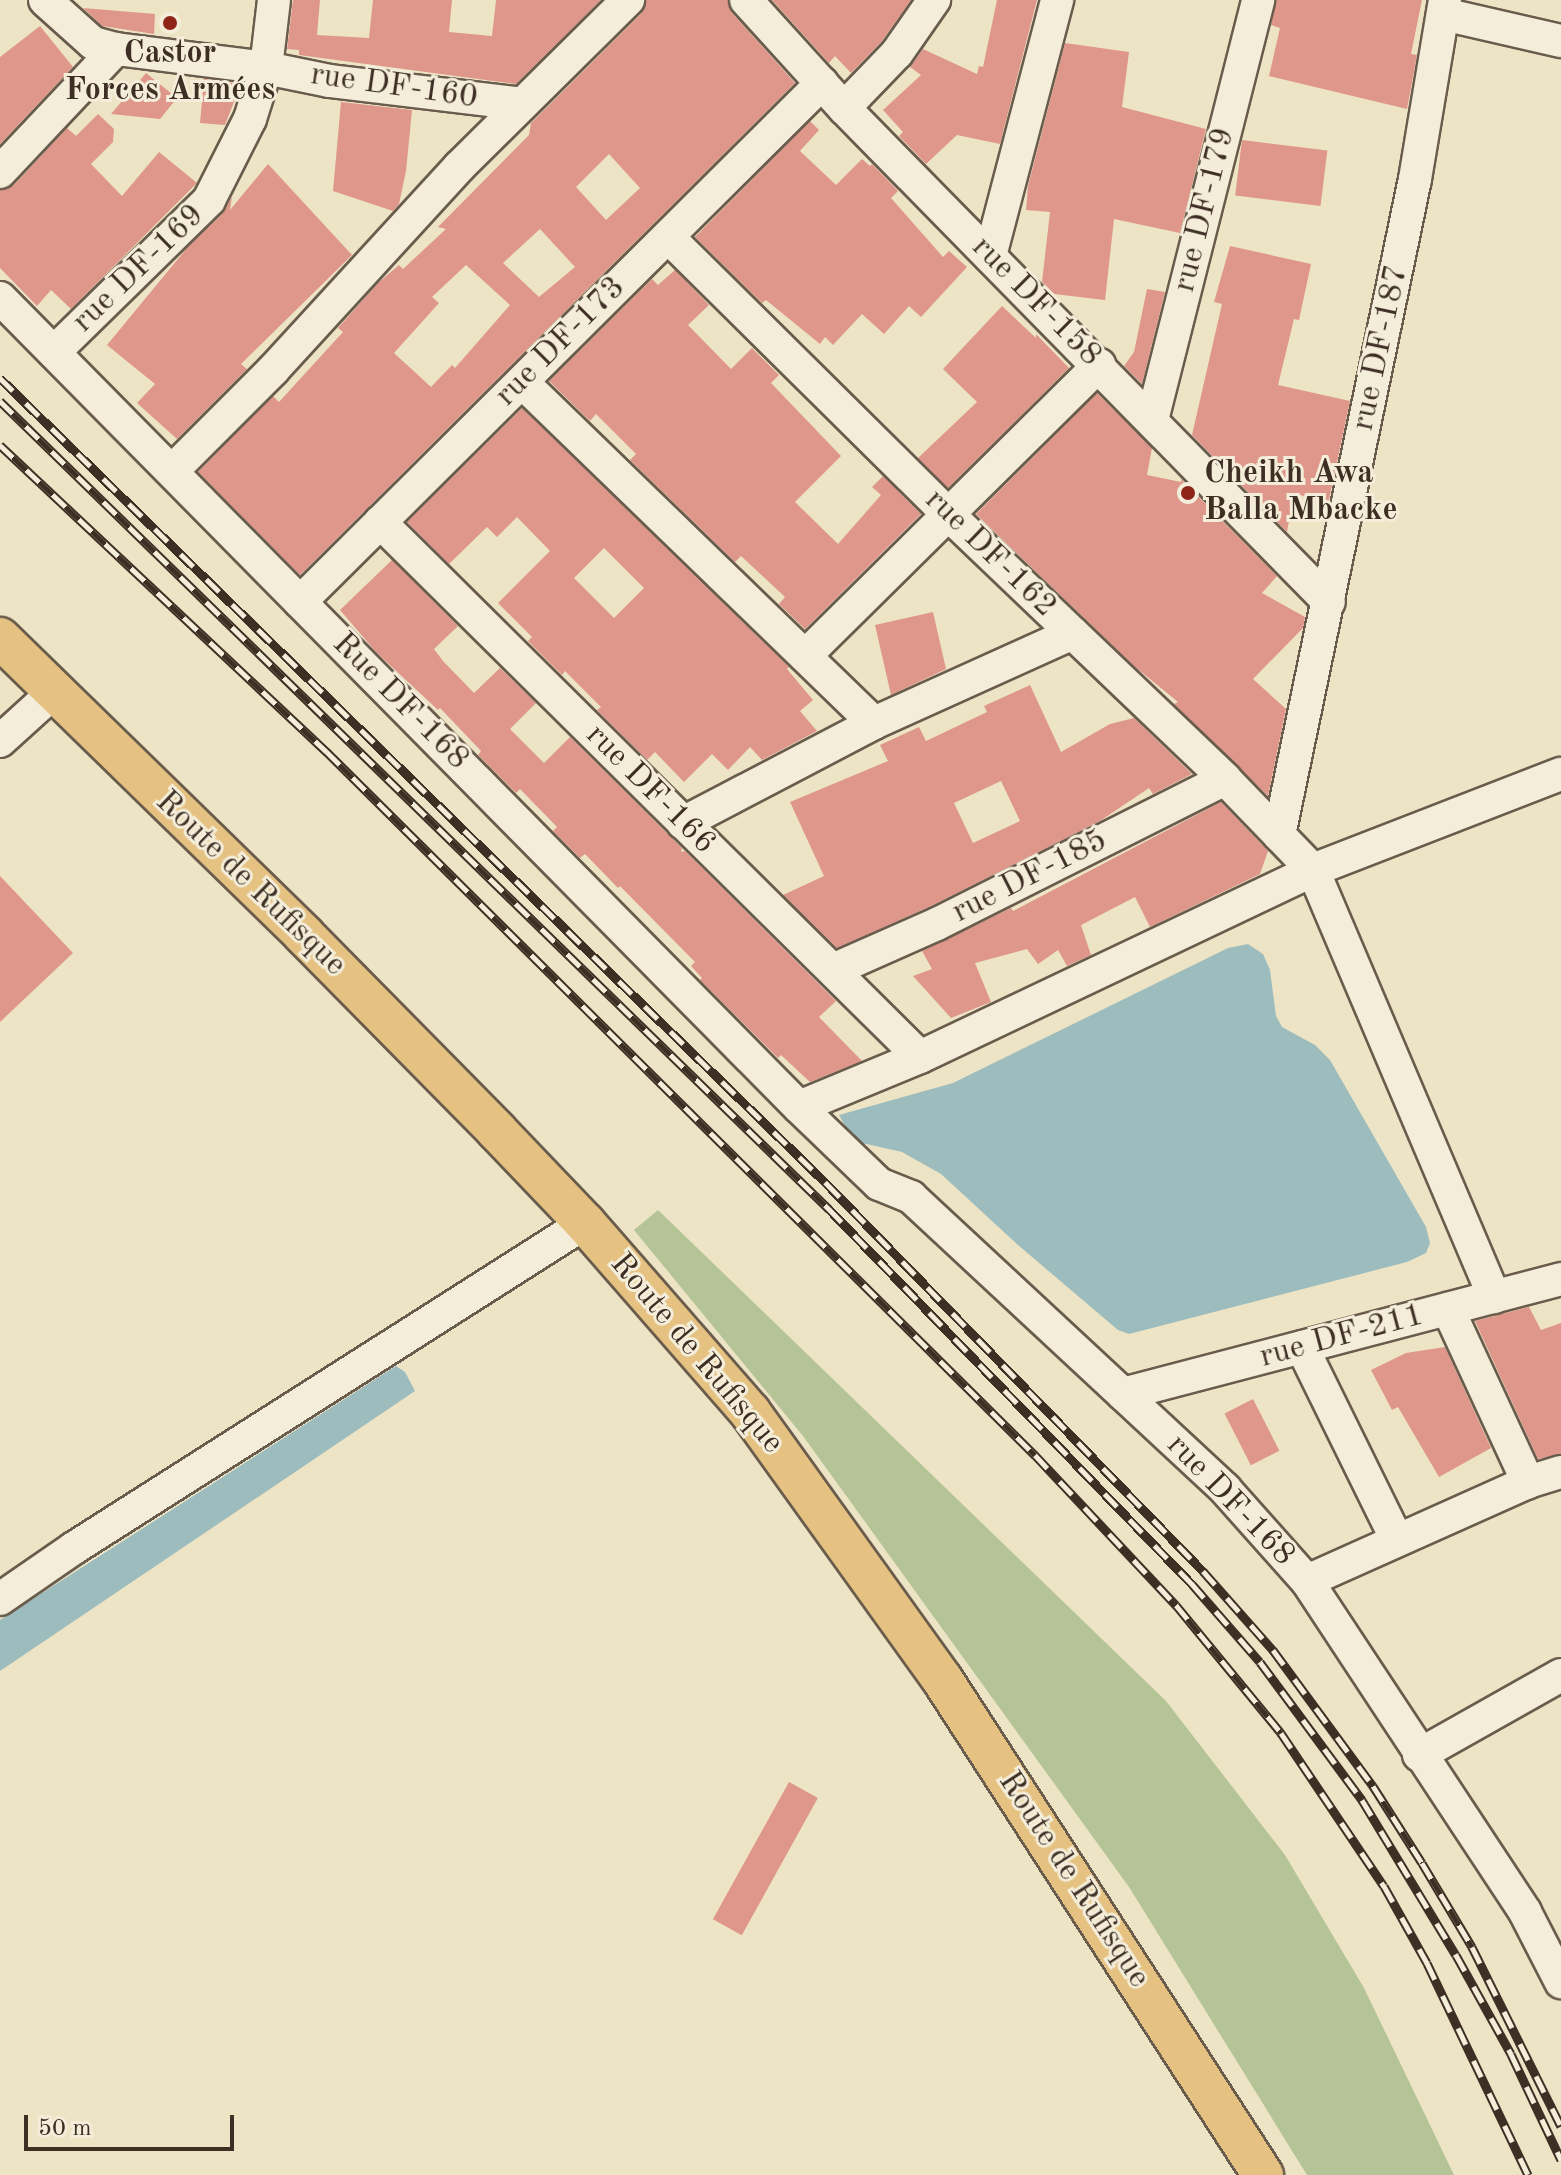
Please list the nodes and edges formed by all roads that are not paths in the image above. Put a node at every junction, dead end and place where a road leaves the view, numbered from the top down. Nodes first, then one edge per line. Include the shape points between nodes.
1 (45, 0) edge
2 (274, 0) edge
3 (628, 0) edge
4 (746, 0) edge
5 (934, 0) edge
6 (1057, 0) edge
7 (1258, 0) edge
8 (1444, 7) edge
9 (1561, 41) edge
10 (116, 49) junction
11 (266, 68) junction
12 (822, 83) junction
13 (522, 104) junction
14 (844, 108) junction
15 (0, 172) edge
16 (668, 237) junction
17 (990, 256) junction
18 (0, 298) edge
19 (54, 352) junction
20 (1099, 365) junction
21 (522, 382) junction
22 (1152, 420) junction
23 (172, 471) junction
24 (948, 514) junction
25 (380, 522) junction
26 (300, 602) junction
27 (1329, 602) junction
28 (1073, 633) junction
29 (0, 638) edge
30 (805, 656) junction
31 (54, 692) junction
32 (874, 723) junction
33 (0, 741) edge
34 (1561, 774) edge
35 (1225, 779) junction
36 (683, 823) junction
37 (1279, 835) junction
38 (1313, 870) junction
39 (833, 970) junction
40 (920, 1057) junction
41 (799, 1107) junction
42 (585, 1223) junction
43 (1561, 1279) edge
44 (1494, 1297) junction
45 (1448, 1309) junction
46 (1302, 1347) junction
47 (1123, 1394) junction
48 (1561, 1472) edge
49 (1528, 1482) junction
50 (1397, 1540) junction
51 (1307, 1581) junction
52 (0, 1599) edge
53 (1561, 1675) edge
54 (1419, 1755) junction
55 (1561, 1982) edge
56 (1263, 2175) edge

1 - 10 street, rue DF-160 via 93,43
2 - 11 street, rue DF-169
3 - 13 street
4 - 12 street, rue DF-158
5 - 14 street via 897,53
6 - 17 street
7 - 22 street, rue DF-179
8 - 9 street
8 - 27 street, rue DF-187 via 1415,179
10 - 11 street, rue DF-160
10 - 15 street
11 - 13 street, rue DF-160
11 - 19 street, rue DF-169 via 250,119 209,200
12 - 14 street, rue DF-158
12 - 16 street, rue DF-173
13 - 23 street
14 - 17 street, rue DF-158
16 - 21 street, rue DF-173
16 - 24 street, rue DF-162
17 - 20 street, rue DF-158
18 - 19 street, Rue DF-168
19 - 23 street, Rue DF-168
20 - 22 street, rue DF-158
20 - 24 street
21 - 25 street, rue DF-173
21 - 30 street
22 - 27 street, rue DF-158
23 - 26 street, Rue DF-168
24 - 28 street, rue DF-162
24 - 30 street
25 - 26 street, rue DF-173
25 - 36 street, rue DF-166
26 - 41 street, Rue DF-168
27 - 37 street, rue DF-187
28 - 32 street
28 - 35 street, rue DF-162
29 - 31 main road, Route de Rufisque
30 - 32 street
31 - 33 street
31 - 42 main road, Route de Rufisque via 304,935
32 - 36 street
34 - 38 street
35 - 37 street, rue DF-162
35 - 39 street, rue DF-185 via 937,924
36 - 39 street, rue DF-166
37 - 38 street, rue DF-162
38 - 40 street
38 - 44 street
39 - 40 street, rue DF-166
40 - 41 street
41 - 47 street, rue DF-168 via 879,1184 911,1197
42 - 52 street
42 - 56 main road, Route de Rufisque via 750,1412 942,1679
43 - 44 street, rue DF-211
44 - 45 street, rue DF-211
45 - 46 street, rue DF-211
45 - 49 street
46 - 47 street, rue DF-211
46 - 50 street
47 - 51 street, rue DF-168 via 1225,1489
48 - 49 street
49 - 50 street
50 - 51 street
51 - 54 street, rue DF-168
53 - 54 street
54 - 55 street, rue DF-168 via 1525,1912

